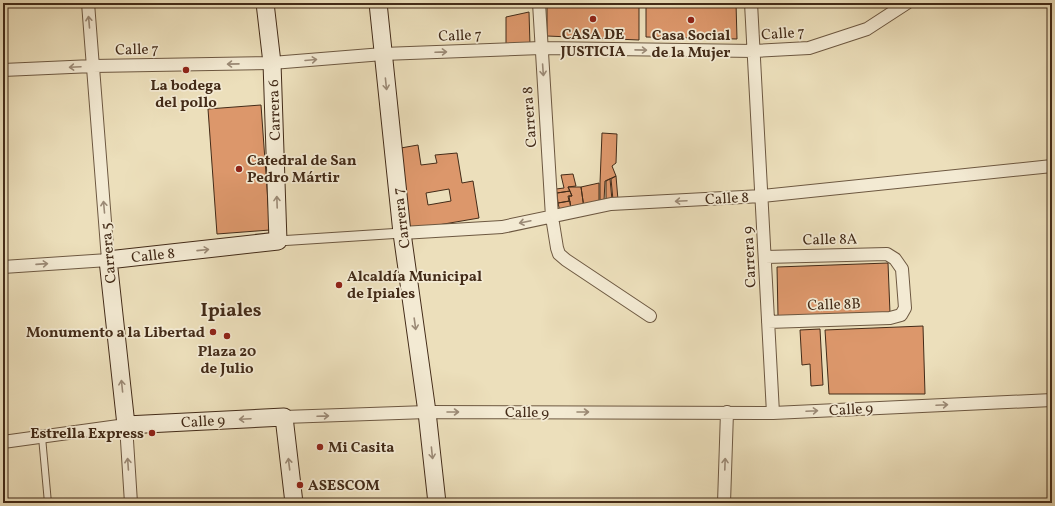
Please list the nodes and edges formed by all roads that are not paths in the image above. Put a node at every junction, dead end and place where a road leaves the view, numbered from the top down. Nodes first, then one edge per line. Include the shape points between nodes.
1 (88, 3) edge
2 (266, 3) edge
3 (378, 3) edge
4 (539, 3) edge
5 (752, 3) edge
6 (907, 3) edge
7 (541, 48) junction
8 (754, 51) junction
9 (383, 54) junction
10 (272, 64) junction
11 (93, 66) junction
12 (3, 70) edge
13 (1052, 166) edge
14 (762, 196) junction
15 (552, 216) junction
16 (402, 234) junction
17 (278, 242) junction
18 (765, 257) junction
19 (108, 260) junction
20 (3, 267) edge
21 (901, 315) joint
22 (650, 316) dead end
23 (768, 322) junction
24 (1052, 400) edge
25 (427, 412) junction
26 (727, 412) junction
27 (773, 413) junction
28 (284, 417) junction
29 (126, 425) junction
30 (42, 437) junction
31 (3, 442) edge
32 (48, 503) edge
33 (131, 503) edge
34 (294, 503) edge
35 (437, 503) edge
36 (724, 503) edge

11 -> 1 street, Carrera 5
2 - 10 main road, Carrera 6
3 - 9 main road, Carrera 7
4 - 7 street, Carrera 8
5 - 8 street, Carrera 9
6 - 8 street, Calle 7 via 867,29 809,48
7 -> 8 street, Calle 7
9 -> 7 street, Calle 7
7 -> 15 street, Carrera 8
8 - 14 street, Carrera 9
10 -> 9 street, Calle 7
9 -> 16 main road, Carrera 7
10 -> 11 street, Calle 7
17 -> 10 main road, Carrera 6
11 -> 12 street, Calle 7
19 -> 11 street, Carrera 5
13 - 14 street, Calle 8
14 -> 15 street, Calle 8 via 611,204
14 - 18 street, Carrera 9
15 -> 16 street, Calle 8 via 502,227
15 - 22 street, Carrera 8 via 559,254
16 - 17 street
16 -> 25 main road, Carrera 7
19 -> 17 main road, Calle 8
18 - 21 street, Calle 8A via 887,254 895,259 902,269 906,308
18 - 23 street, Carrera 9
20 -> 19 street, Calle 8
29 -> 19 main road, Carrera 5
21 - 23 street, Calle 8B via 890,318
23 - 27 street, Carrera 9
27 -> 24 street, Calle 9
25 -> 26 street, Calle 9
28 -> 25 street, Calle 9
25 -> 35 main road, Carrera 7
26 - 27 street, Calle 9
36 -> 26 street
28 -> 29 main road, Calle 9
34 -> 28 main road
29 - 30 street, Calle 9
33 -> 29 street, Carrera 5
30 - 31 street, Calle 9
30 - 32 lane

